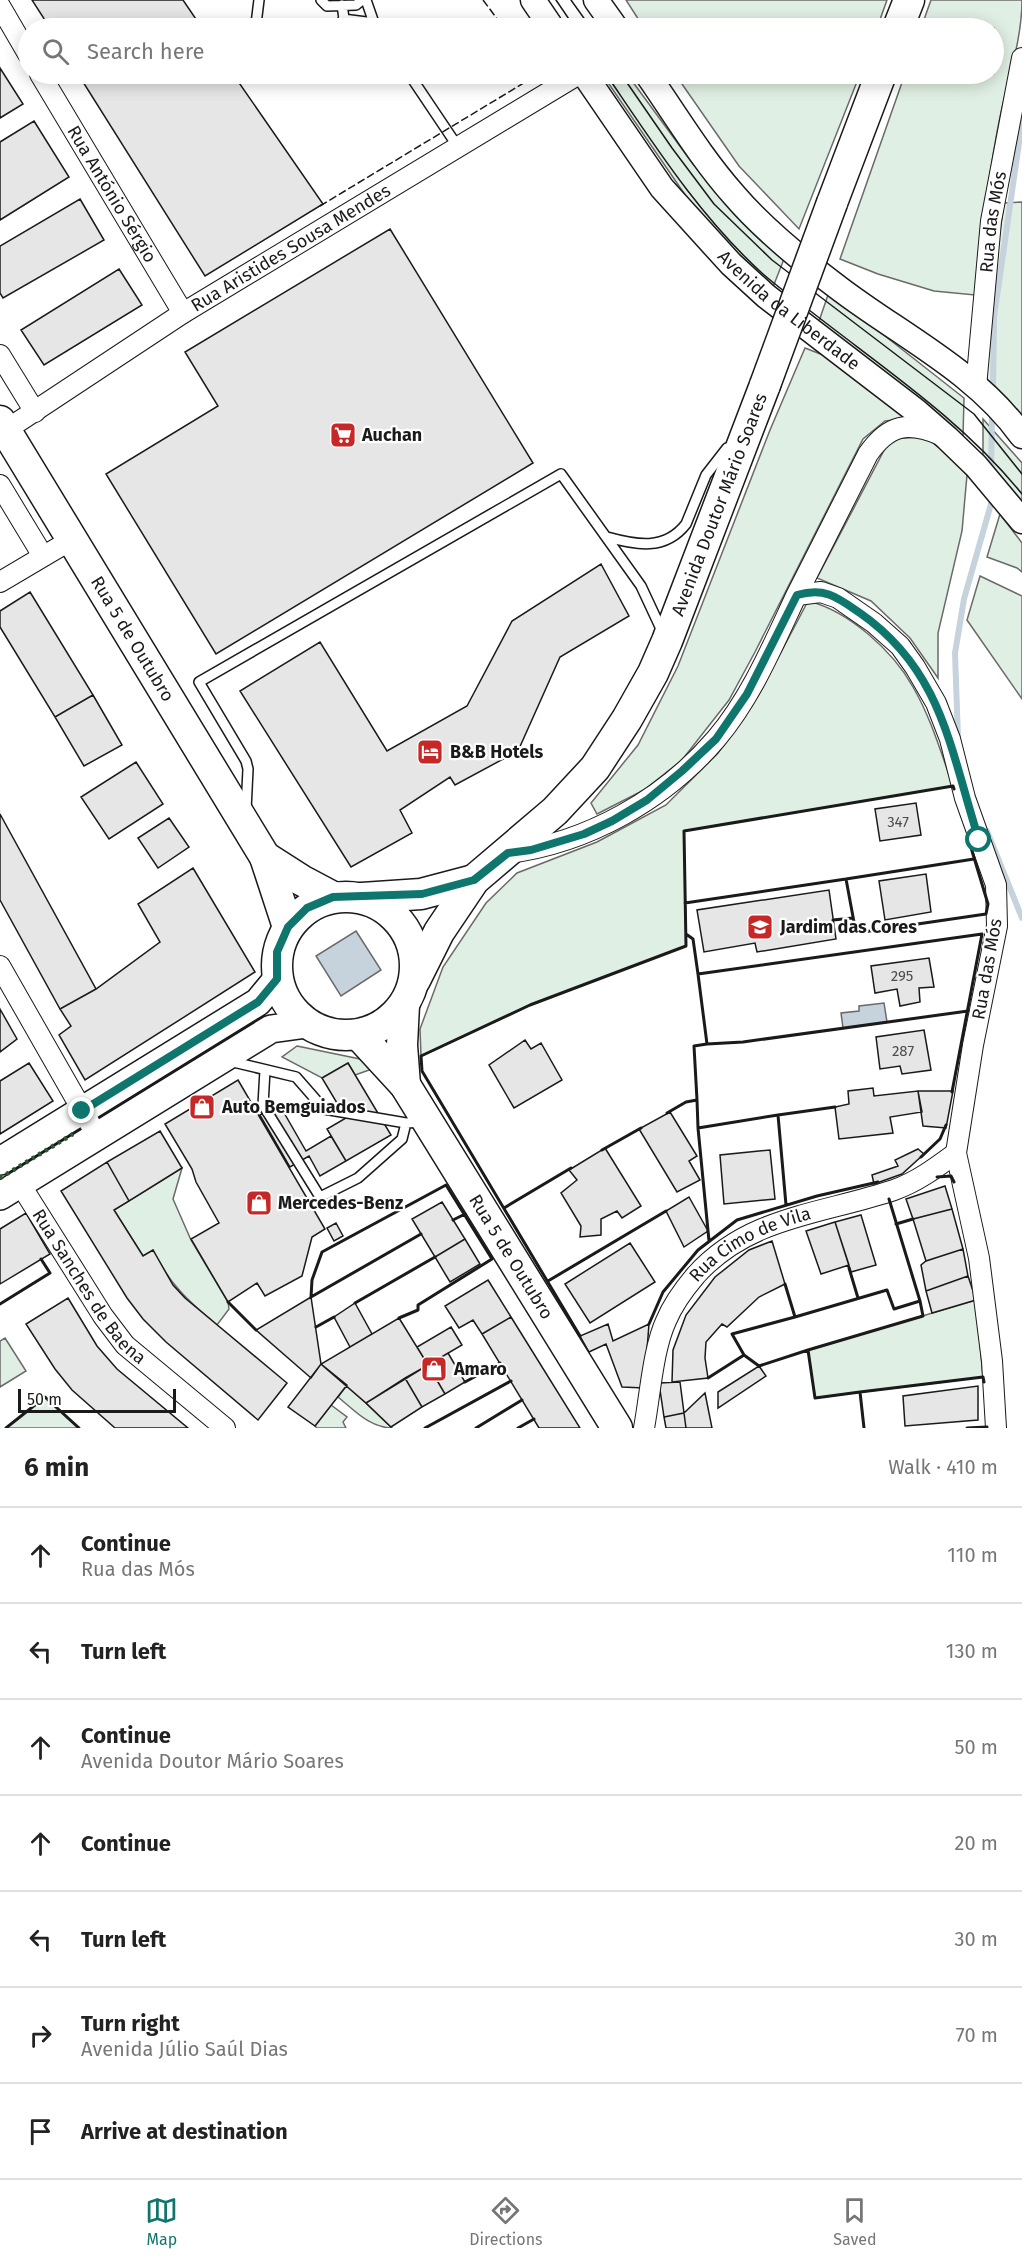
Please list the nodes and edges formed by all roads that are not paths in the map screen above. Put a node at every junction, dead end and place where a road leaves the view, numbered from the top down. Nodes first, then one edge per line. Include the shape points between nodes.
1 (259, 0) edge
2 (321, 0) edge
3 (364, 0) edge
4 (533, 0) edge
5 (596, 0) edge
6 (909, 0) edge
7 (342, 5) junction
8 (0, 6) edge
9 (257, 18) edge
10 (344, 18) edge
11 (372, 18) edge
12 (545, 18) edge
13 (609, 18) edge
14 (902, 18) edge
15 (18, 37) edge
16 (1022, 58) edge
17 (46, 84) edge
18 (416, 84) edge
19 (564, 84) edge
20 (588, 84) edge
21 (654, 84) edge
22 (877, 84) edge
23 (458, 147) junction
24 (183, 313) junction
25 (0, 355) edge
26 (976, 387) junction
27 (761, 393) junction
28 (35, 412) junction
29 (3, 426) edge
30 (1022, 436) edge
31 (947, 438) junction
32 (0, 485) edge
33 (1022, 521) edge
34 (607, 537) junction
35 (71, 540) junction
36 (43, 556) junction
37 (0, 582) edge
38 (797, 595) junction
39 (667, 641) junction
40 (245, 824) junction
41 (508, 853) junction
42 (266, 856) junction
43 (474, 880) junction
44 (346, 897) junction
45 (288, 927) junction
46 (0, 966) edge
47 (277, 979) junction
48 (410, 993) junction
49 (307, 1024) junction
50 (359, 1035) junction
51 (221, 1059) junction
52 (265, 1070) junction
53 (405, 1085) junction
54 (82, 1111) junction
55 (416, 1122) junction
56 (97, 1136) junction
57 (956, 1153) junction
58 (0, 1161) edge
59 (10, 1190) edge
60 (225, 1428) edge
61 (617, 1428) edge
62 (644, 1428) edge
63 (996, 1428) edge

1 - 9 lane
2 - 7 lane via 327,6
3 - 7 lane via 356,5
3 - 11 lane
4 - 12 street
5 - 13 street
6 - 14 main road
7 - 10 lane
8 - 15 street
16 - 26 street, Rua das Mós via 991,221
17 - 24 street, Rua António Sérgio
18 - 23 lane
19 - 23 street, Rua Aristides Sousa Mendes
20 - 31 street, Avenida da Liberdade via 662,188 731,264
21 - 26 street via 734,195 778,238 835,285 930,349
22 - 27 main road, Avenida Doutor Mário Soares, bridge
23 - 24 street, Rua Aristides Sousa Mendes
24 - 28 street, Rua Aristides Sousa Mendes
25 - 28 street
26 - 30 street
27 - 34 lane via 706,475 681,531 643,546
27 - 39 main road, Avenida Doutor Mário Soares
28 - 29 street, Rua Aristides Sousa Mendes
29 - 35 main road, Rua 5 de Outubro
31 - 33 street, Avenida da Liberdade
31 - 38 street via 922,427 906,427 891,430 878,440
32 - 36 street
34 - 39 lane via 641,586
34 - 40 lane via 561,474 199,682 246,761
35 - 36 street
35 - 40 main road, Rua 5 de Outubro
36 - 37 street
38 - 41 street via 747,694 716,739 682,771 647,800 612,821 531,850
38 - 57 street, Rua das Mós via 821,592 838,597 900,646 915,667 936,703 950,739 965,798 996,885 997,926
39 - 41 main road, Avenida Doutor Mário Soares via 627,719 595,768
40 - 42 main road, Rua 5 de Outubro
41 - 43 main road, Avenida Doutor Mário Soares
42 - 44 main road, Rua 5 de Outubro via 301,880
42 - 45 main road, Rua 5 de Outubro
43 - 44 main road, Avenida Doutor Mário Soares via 422,894
43 - 48 main road, Avenida Doutor Mário Soares via 439,932
44 - 45 main road via 307,908
44 - 48 main road via 385,908 405,928 415,953
45 - 47 main road via 277,952
46 - 54 street
47 - 49 main road via 287,1005
47 - 54 main road via 258,1002
48 - 50 main road via 385,1025
48 - 53 main road, Rua 5 de Outubro via 402,1045
49 - 50 main road via 332,1035
49 - 51 main road via 271,1029
50 - 53 main road, Rua 5 de Outubro
51 - 52 lane
51 - 56 main road
52 - 55 lane via 296,1077 324,1108
52 - 55 lane via 262,1105 320,1197 358,1178
53 - 55 main road, Rua 5 de Outubro
54 - 56 street
54 - 58 main road
55 - 61 main road, Rua 5 de Outubro
56 - 59 main road
57 - 62 street, Rua Cimo de Vila via 896,1190 752,1232 708,1262 682,1291 666,1321 658,1345
57 - 63 street, Rua das Mós via 979,1258
59 - 60 street, Rua Sanches de Baena via 125,1345

